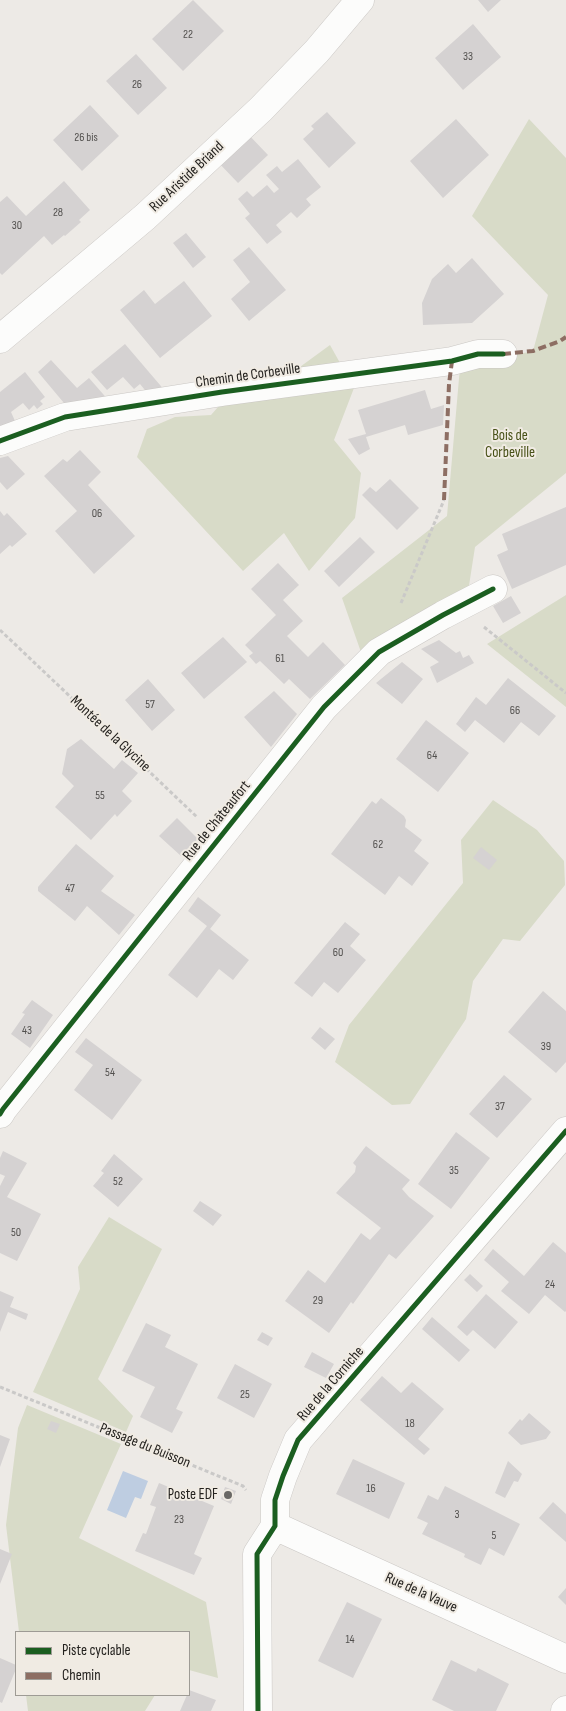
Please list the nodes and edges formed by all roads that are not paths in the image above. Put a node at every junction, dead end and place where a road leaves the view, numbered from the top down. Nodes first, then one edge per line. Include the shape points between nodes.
1 (360, 0) edge
2 (0, 339) edge
3 (503, 354) dead end
4 (0, 441) edge
5 (493, 589) dead end
6 (0, 1114) edge
7 (566, 1131) edge
8 (275, 1526) junction
9 (566, 1659) edge
10 (258, 1711) edge

1 - 2 street, Rue Aristide Briand via 317,51 254,116 145,217
3 - 4 street, Chemin de Corbeville via 478,354 65,416
5 - 6 street, Rue de Châteaufort via 379,652 324,707
7 - 8 street, Rue de la Corniche via 298,1440 276,1500
8 - 9 street, Rue de la Vauve
8 - 10 street via 257,1554

